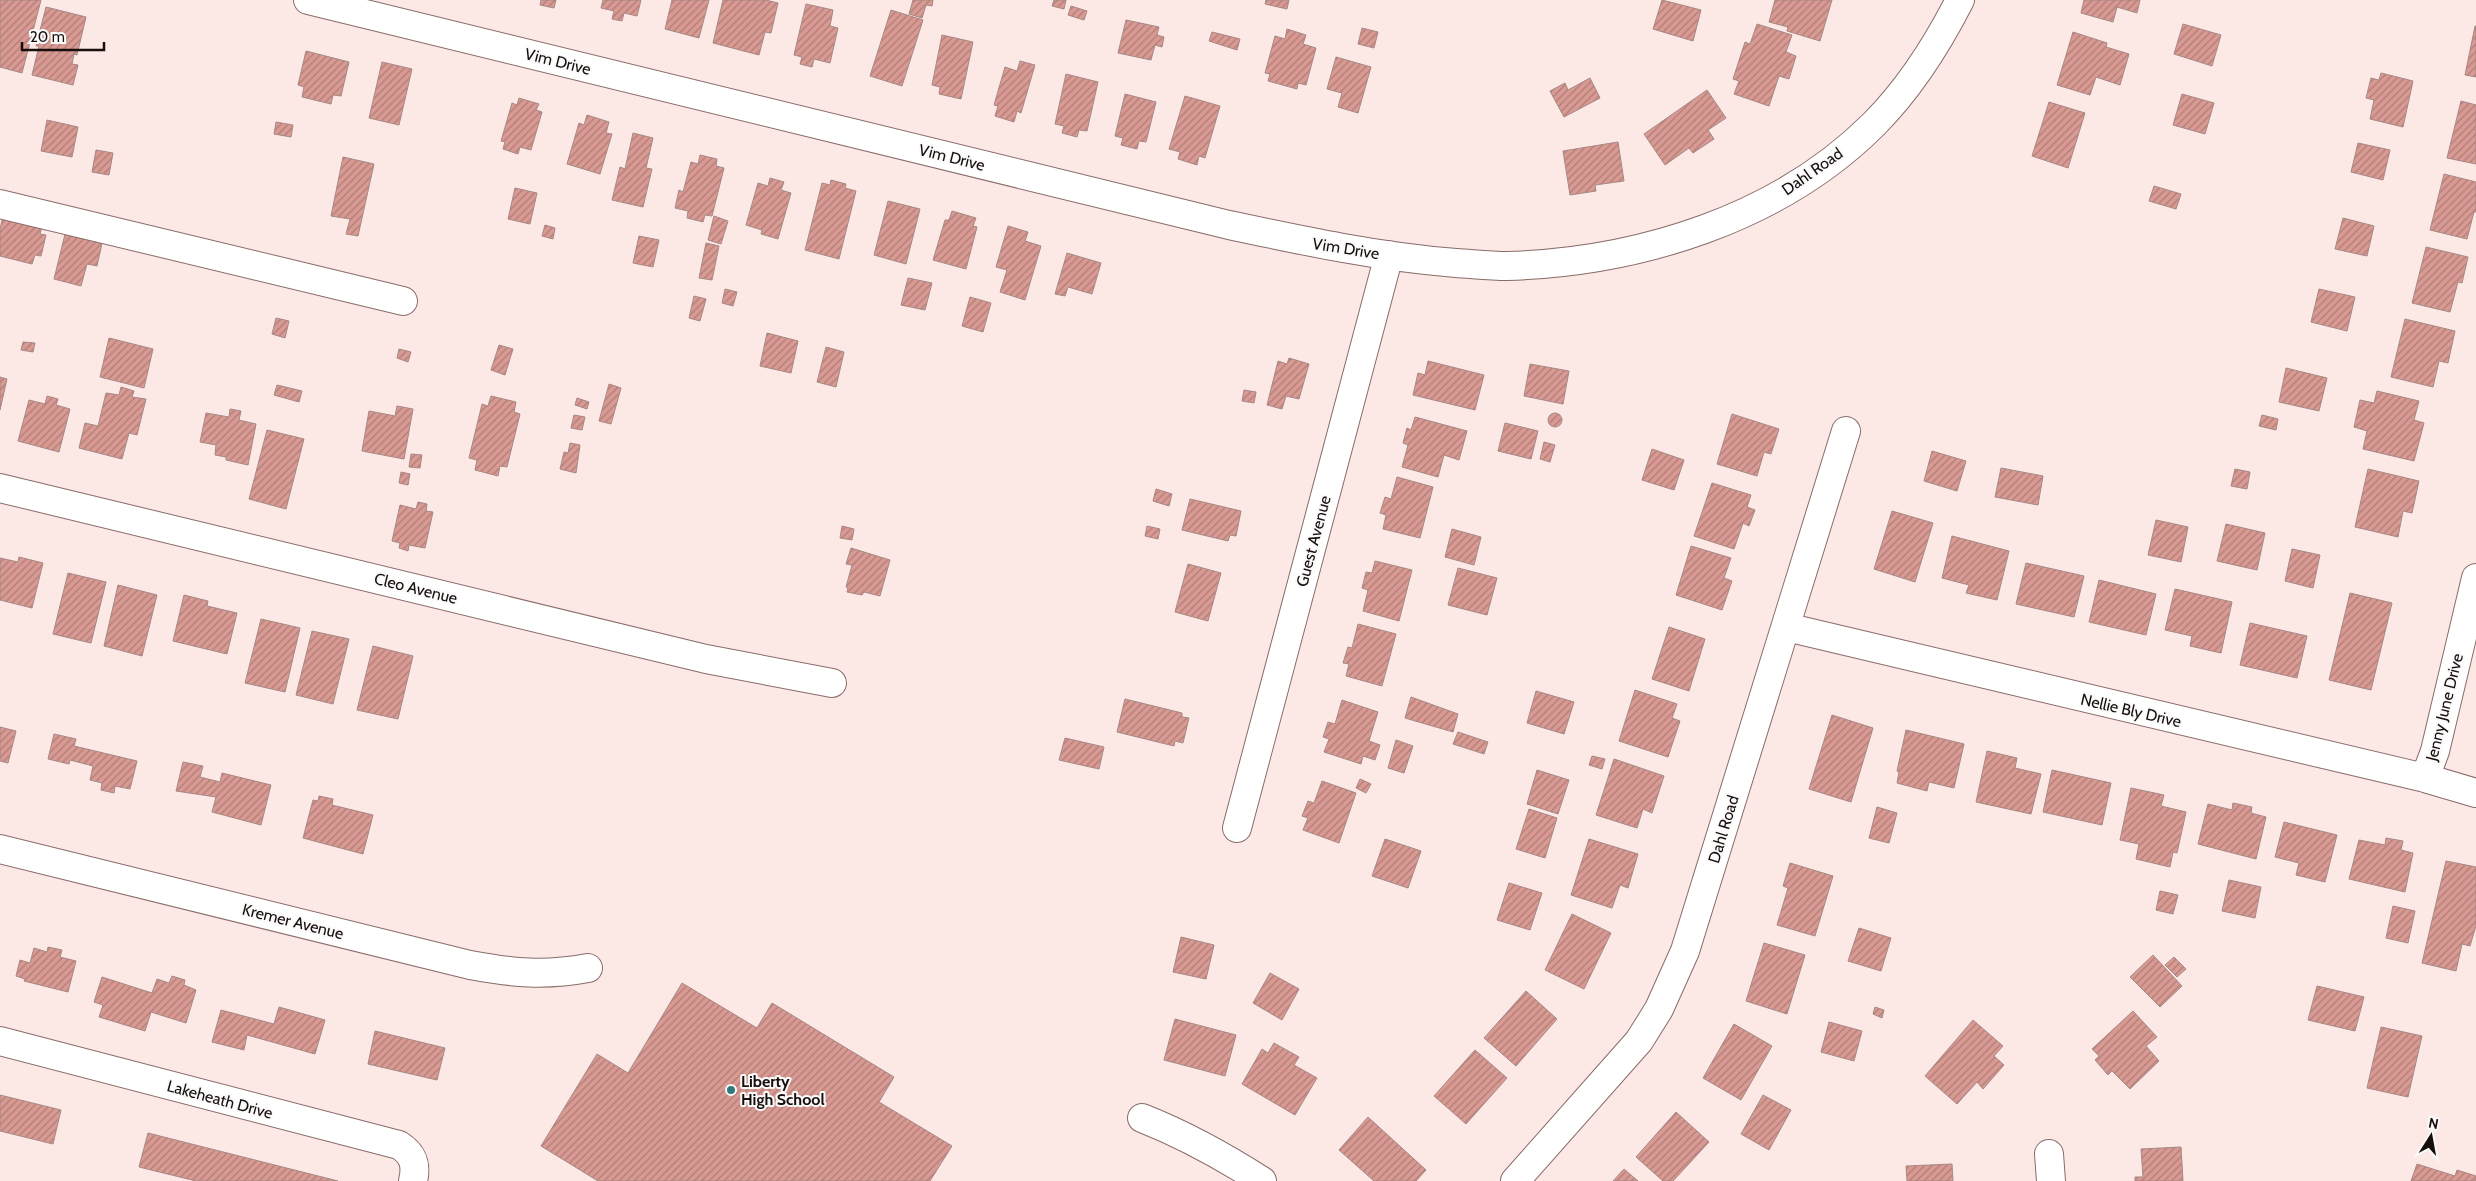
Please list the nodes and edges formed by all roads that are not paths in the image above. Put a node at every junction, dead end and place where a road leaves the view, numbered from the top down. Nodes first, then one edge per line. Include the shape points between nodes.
1 (308, 0) edge
2 (1960, 0) edge
3 (0, 204) edge
4 (1389, 255) junction
5 (1602, 256) joint
6 (403, 301) dead end
7 (1846, 431) dead end
8 (0, 488) edge
9 (2476, 578) edge
10 (1786, 627) junction
11 (832, 683) dead end
12 (2425, 778) junction
13 (2476, 794) edge
14 (1237, 828) dead end
15 (0, 849) edge
16 (588, 968) dead end
17 (0, 1041) edge
18 (1142, 1118) dead end
19 (2049, 1154) dead end
20 (413, 1181) edge
21 (1262, 1181) edge
22 (1516, 1181) edge
23 (2051, 1181) edge

1 - 4 street, Vim Drive via 1229,225
2 - 5 street, Dahl Road via 1942,35 1912,79 1874,124 1825,164 1778,195 1722,222 1654,246
3 - 6 street
4 - 5 street, Vim Drive via 1506,266
4 - 14 street, Guest Avenue
7 - 10 street, Dahl Road
8 - 11 street, Cleo Avenue via 706,659
9 - 12 street, Jenny June Drive via 2435,751
10 - 12 street, Nellie Bly Drive
10 - 22 street, Dahl Road via 1685,951 1659,1009 1639,1041
12 - 13 street, Nellie Bly Drive
15 - 16 street, Kremer Avenue via 470,965 530,974 557,974
17 - 20 street, Lakeheath Drive via 399,1145 409,1152 415,1163
18 - 21 street via 1227,1158
19 - 23 street

